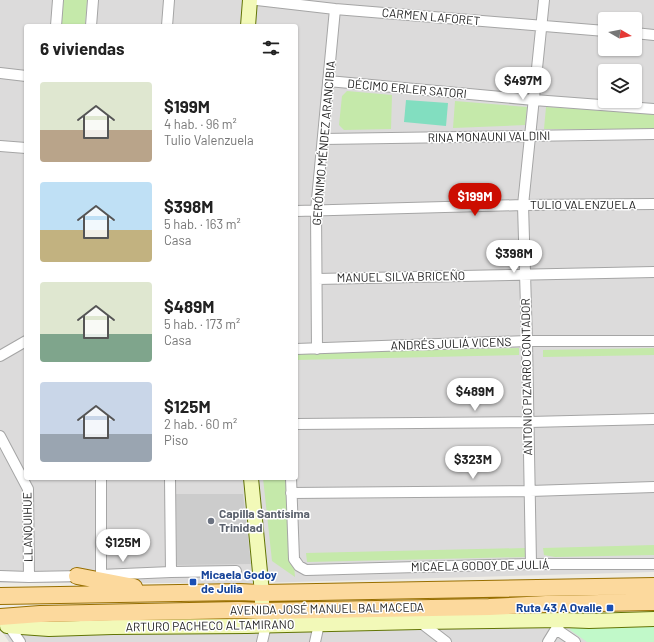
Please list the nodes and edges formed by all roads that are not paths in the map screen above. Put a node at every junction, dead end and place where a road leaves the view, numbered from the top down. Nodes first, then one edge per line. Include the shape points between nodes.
1 (58, 0) edge
2 (93, 0) edge
3 (169, 0) edge
4 (250, 0) edge
5 (257, 0) edge
6 (544, 0) edge
7 (335, 9) junction
8 (56, 24) edge
9 (91, 24) edge
10 (167, 24) edge
11 (248, 24) edge
12 (542, 26) junction
13 (598, 30) edge
14 (642, 34) edge
15 (654, 35) edge
16 (0, 73) edge
17 (24, 76) edge
18 (328, 81) junction
19 (534, 100) junction
20 (654, 109) edge
21 (654, 134) edge
22 (530, 136) junction
23 (323, 139) junction
24 (0, 146) edge
25 (24, 148) edge
26 (654, 204) edge
27 (523, 205) junction
28 (316, 210) junction
29 (298, 211) edge
30 (654, 272) edge
31 (525, 274) junction
32 (317, 279) junction
33 (527, 341) junction
34 (654, 341) edge
35 (24, 342) edge
36 (298, 349) edge
37 (317, 349) junction
38 (0, 356) edge
39 (654, 419) edge
40 (529, 422) junction
41 (298, 424) edge
42 (0, 436) edge
43 (101, 480) edge
44 (170, 480) edge
45 (251, 480) edge
46 (291, 480) edge
47 (654, 487) edge
48 (530, 491) junction
49 (291, 493) junction
50 (531, 564) junction
51 (654, 564) edge
52 (236, 571) dead end
53 (170, 572) junction
54 (101, 575) junction
55 (0, 576) edge
56 (29, 576) junction
57 (77, 576) junction
58 (654, 586) edge
59 (154, 593) junction
60 (262, 593) junction
61 (52, 595) junction
62 (0, 596) edge
63 (654, 602) edge
64 (264, 618) junction
65 (654, 619) edge
66 (3, 621) edge
67 (420, 622) junction
68 (319, 624) junction
69 (560, 625) junction
70 (20, 642) edge
71 (262, 642) edge
72 (315, 642) edge
73 (446, 642) edge
74 (548, 642) edge
75 (576, 642) edge

1 - 8 street
2 - 9 street
3 - 10 street
4 - 11 street
5 - 7 street, CARMEN LAFORET
6 - 12 street, ANTONIO PIZARRO CONTADOR
7 - 12 street, CARMEN LAFORET
7 - 18 street, GERÓNIMO MÉNDEZ ARANCIBIA
12 - 13 street, CARMEN LAFORET
12 - 19 street, ANTONIO PIZARRO CONTADOR
14 - 15 street
16 - 17 street
18 - 19 street, DÉCIMO ERLER SATORI
18 - 23 street, GERÓNIMO MÉNDEZ ARANCIBIA
19 - 20 street, DÉCIMO ERLER SATORI
19 - 22 street, ANTONIO PIZARRO CONTADOR
21 - 22 street, RINA MONAUNI VALDINI
22 - 23 street, RINA MONAUNI VALDINI
22 - 27 street, ANTONIO PIZARRO CONTADOR
23 - 28 street, GERÓNIMO MÉNDEZ ARANCIBIA
24 - 25 street
26 - 27 street, TULIO VALENZUELA
27 - 28 street, TULIO VALENZUELA
27 - 31 street, ANTONIO PIZARRO CONTADOR
28 - 29 street, TULIO VALENZUELA
28 - 32 street, GERÓNIMO MÉNDEZ ARANCIBIA
30 - 31 street, MANUEL SILVA BRICEÑO
31 - 32 street, MANUEL SILVA BRICEÑO
31 - 33 street, ANTONIO PIZARRO CONTADOR
32 - 37 street, GERÓNIMO MÉNDEZ ARANCIBIA
33 - 34 street, ANDRÉS JULIÁ VICENS
33 - 37 street, ANDRÉS JULIÁ VICENS
33 - 40 street, ANTONIO PIZARRO CONTADOR
35 - 38 street
36 - 37 street, ANDRÉS JULIÁ VICENS
39 - 40 street
40 - 41 street
40 - 48 street, ANTONIO PIZARRO CONTADOR
42 - 56 street, LLANQUIHUE via 28,489
43 - 54 street
44 - 53 street
45 - 60 street
46 - 49 street
47 - 48 street
48 - 49 street
48 - 50 street, ANTONIO PIZARRO CONTADOR
49 - 50 street, MICAELA GODOY DE JULIÁ via 294,559 302,569
50 - 51 street, MICAELA GODOY DE JULIÁ
52 - 53 street
53 - 54 street
54 - 57 street
55 - 56 street
56 - 57 street
57 - 59 main road via 142,588
58 - 60 main road, AVENIDA JOSÉ MANUEL BALMACEDA
59 - 60 main road, AVENIDA JOSÉ MANUEL BALMACEDA
59 - 61 main road, AVENIDA JOSÉ MANUEL BALMACEDA
60 - 64 street
61 - 62 main road, AVENIDA JOSÉ MANUEL BALMACEDA
61 - 66 main road via 15,604 9,608
63 - 64 main road, AVENIDA JOSÉ MANUEL BALMACEDA via 546,604
64 - 66 main road, AVENIDA JOSÉ MANUEL BALMACEDA via 239,610 48,614
64 - 68 street, ARTURO PACHECO ALTAMIRANO
64 - 71 street
65 - 69 street, ARTURO PACHECO ALTAMIRANO via 589,621
66 - 70 street
67 - 68 street, ARTURO PACHECO ALTAMIRANO
67 - 69 street, ARTURO PACHECO ALTAMIRANO
67 - 73 street
68 - 72 street
69 - 74 street
69 - 75 street

